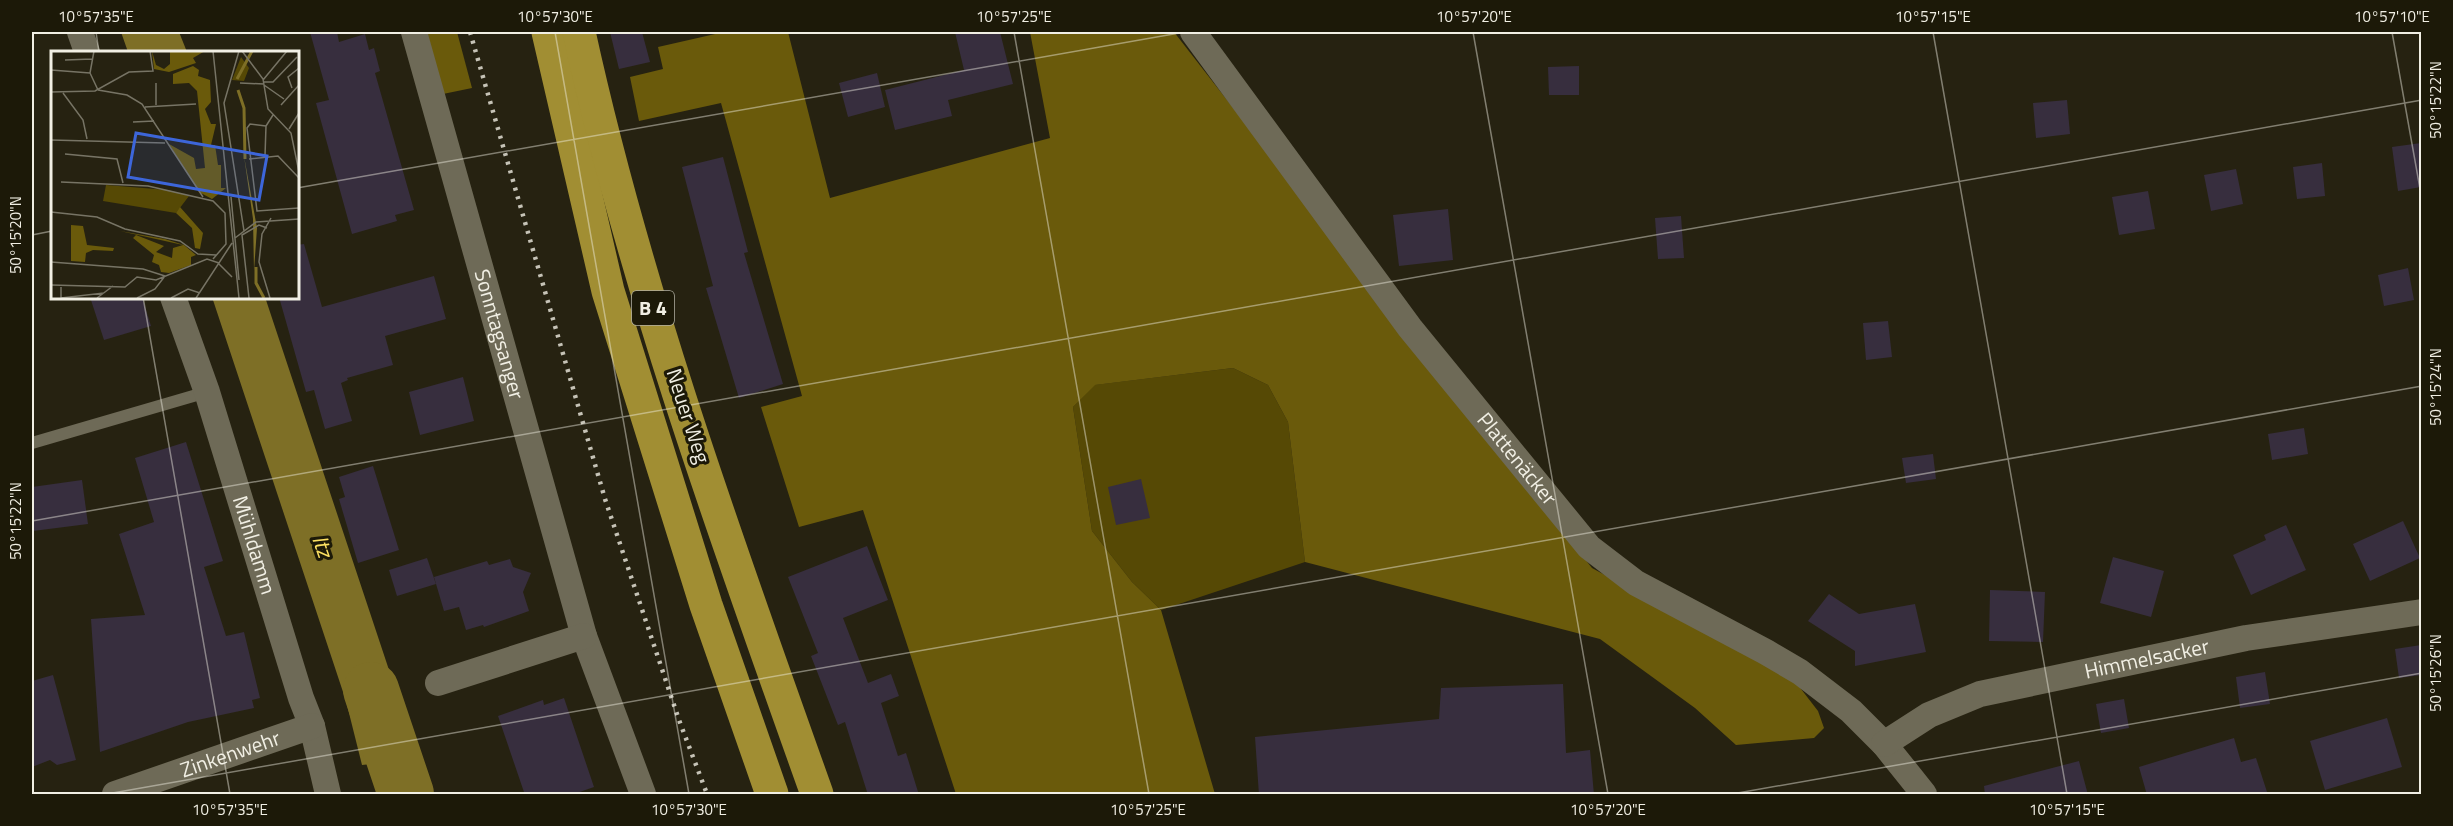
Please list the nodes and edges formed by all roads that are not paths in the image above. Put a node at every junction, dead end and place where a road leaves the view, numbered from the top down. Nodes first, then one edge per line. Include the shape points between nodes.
1 (80, 32) edge
2 (414, 32) edge
3 (526, 32) edge
4 (548, 32) edge
5 (579, 32) edge
6 (1193, 32) edge
7 (87, 51) edge
8 (608, 291) junction
9 (174, 298) edge
10 (207, 392) junction
11 (32, 443) edge
12 (2421, 612) edge
13 (584, 636) junction
14 (438, 683) dead end
15 (312, 726) junction
16 (1884, 744) junction
17 (115, 795) edge
18 (328, 795) edge
19 (643, 795) edge
20 (772, 795) edge
21 (817, 795) edge
22 (1924, 795) edge

1 - 7 street
2 - 13 street, Sonntagsanger
3 - 8 highway via 573,213
4 - 8 highway, Neuer Weg / B 4
5 - 21 highway, Neuer Weg / B 4 via 601,129 645,285 741,581
6 - 16 street, Plattenäcker via 1410,328 1589,547 1636,583 1800,672 1851,711
8 - 20 highway, Neuer Weg / B 4 via 706,605
9 - 10 street, Mühldamm
10 - 11 lane
10 - 15 street, Mühldamm
12 - 16 street, Himmelsacker via 2246,638 1980,694 1929,715
13 - 14 street
13 - 19 street, Sonntagsanger
15 - 17 street, Zinkenwehr
15 - 18 street, Mühldamm
16 - 22 street, Plattenäcker

